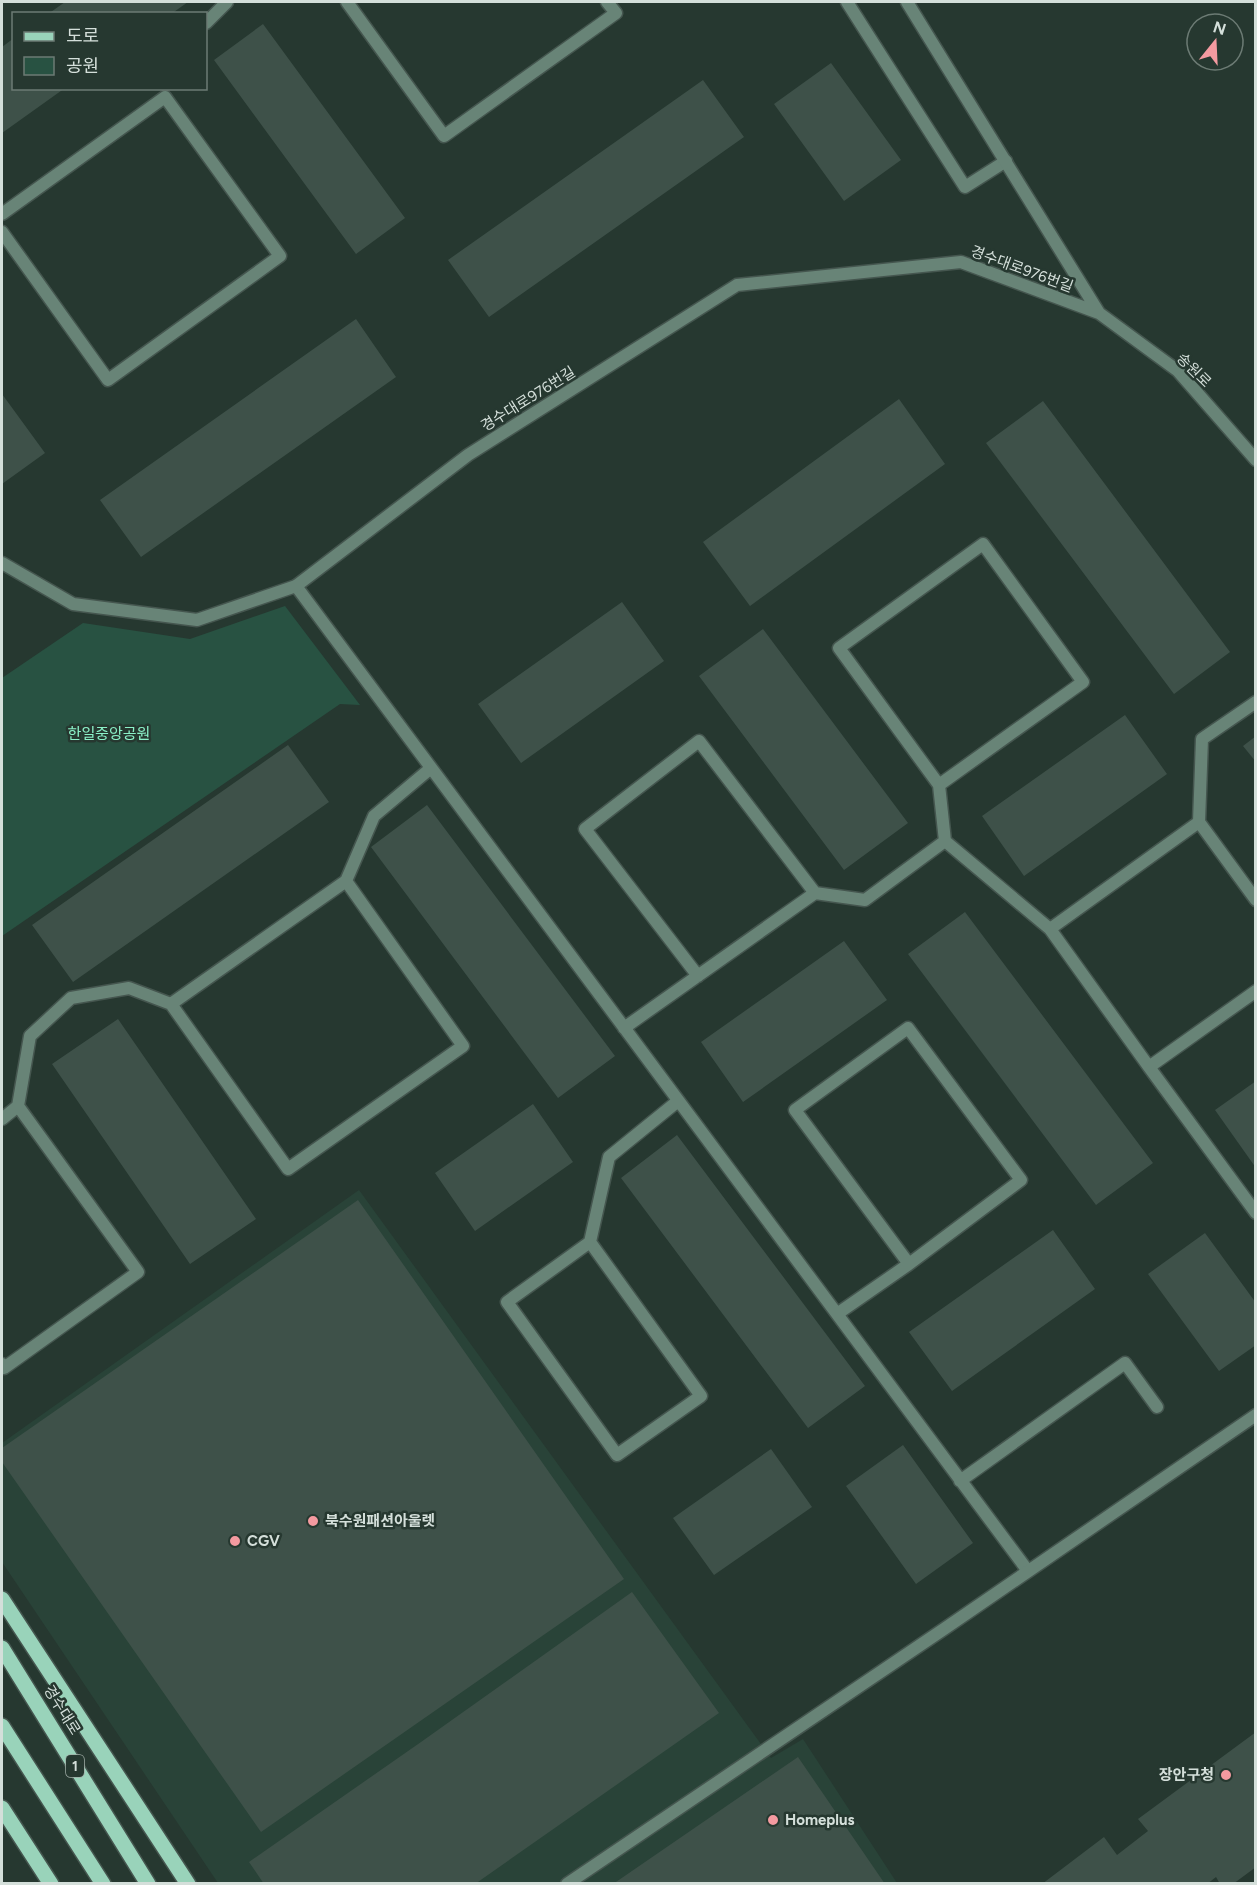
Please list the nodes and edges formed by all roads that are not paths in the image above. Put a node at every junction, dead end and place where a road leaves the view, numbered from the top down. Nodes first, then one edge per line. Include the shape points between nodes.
1 (227, 2) edge
2 (347, 2) edge
3 (608, 2) edge
4 (847, 2) edge
5 (907, 2) edge
6 (207, 22) edge
7 (166, 93) edge
8 (1006, 161) junction
9 (2, 214) edge
10 (2, 232) edge
11 (1100, 313) junction
12 (1256, 460) edge
13 (2, 563) edge
14 (296, 586) junction
15 (1256, 702) edge
16 (430, 768) junction
17 (939, 785) junction
18 (1199, 822) junction
19 (945, 841) junction
20 (346, 881) junction
21 (815, 893) junction
22 (1256, 900) edge
23 (1050, 929) junction
24 (698, 976) junction
25 (1256, 991) edge
26 (171, 1004) junction
27 (624, 1028) junction
28 (1149, 1067) junction
29 (678, 1101) junction
30 (18, 1107) junction
31 (2, 1119) edge
32 (1256, 1213) edge
33 (590, 1242) junction
34 (909, 1264) junction
35 (837, 1314) junction
36 (2, 1364) edge
37 (1157, 1407) dead end
38 (1256, 1415) edge
39 (960, 1481) junction
40 (1028, 1571) junction
41 (2, 1599) edge
42 (2, 1648) edge
43 (2, 1725) edge
44 (2, 1808) edge
45 (51, 1884) edge
46 (103, 1884) edge
47 (148, 1884) edge
48 (188, 1884) edge
49 (567, 1884) edge

1 - 6 street
2 - 3 street via 444,136 615,13
4 - 8 street via 965,187
5 - 8 street
7 - 9 street
7 - 10 street via 280,256 108,380
8 - 11 street
11 - 12 street, 송원로 via 1178,371
11 - 14 street, 경수대로976번길 via 961,262 736,285 468,455
13 - 14 street, 경수대로976번길 via 73,604 197,620
14 - 16 street
15 - 18 street via 1202,739
16 - 20 street via 374,816
16 - 27 street
17 - 17 street via 1083,682 983,544 839,648
17 - 19 street
18 - 22 street
18 - 23 street
19 - 21 street via 865,900
19 - 23 street
20 - 26 street
20 - 26 street via 463,1046 288,1169
21 - 24 street
21 - 24 street via 699,741 585,829
23 - 28 street
24 - 27 street
25 - 28 street
26 - 30 street via 129,988 71,998 30,1036
27 - 29 street
28 - 32 street
29 - 33 street via 609,1157
29 - 35 street
30 - 31 street
30 - 36 street via 138,1272 4,1368
33 - 33 street via 507,1302 617,1455 701,1396
34 - 34 street via 1021,1180 908,1028 795,1110
34 - 35 street
35 - 39 street
37 - 39 street via 1125,1363
38 - 40 street
39 - 40 street
40 - 49 street
41 - 48 main road
42 - 47 main road, 경수대로 / 1
43 - 46 main road
44 - 45 main road

